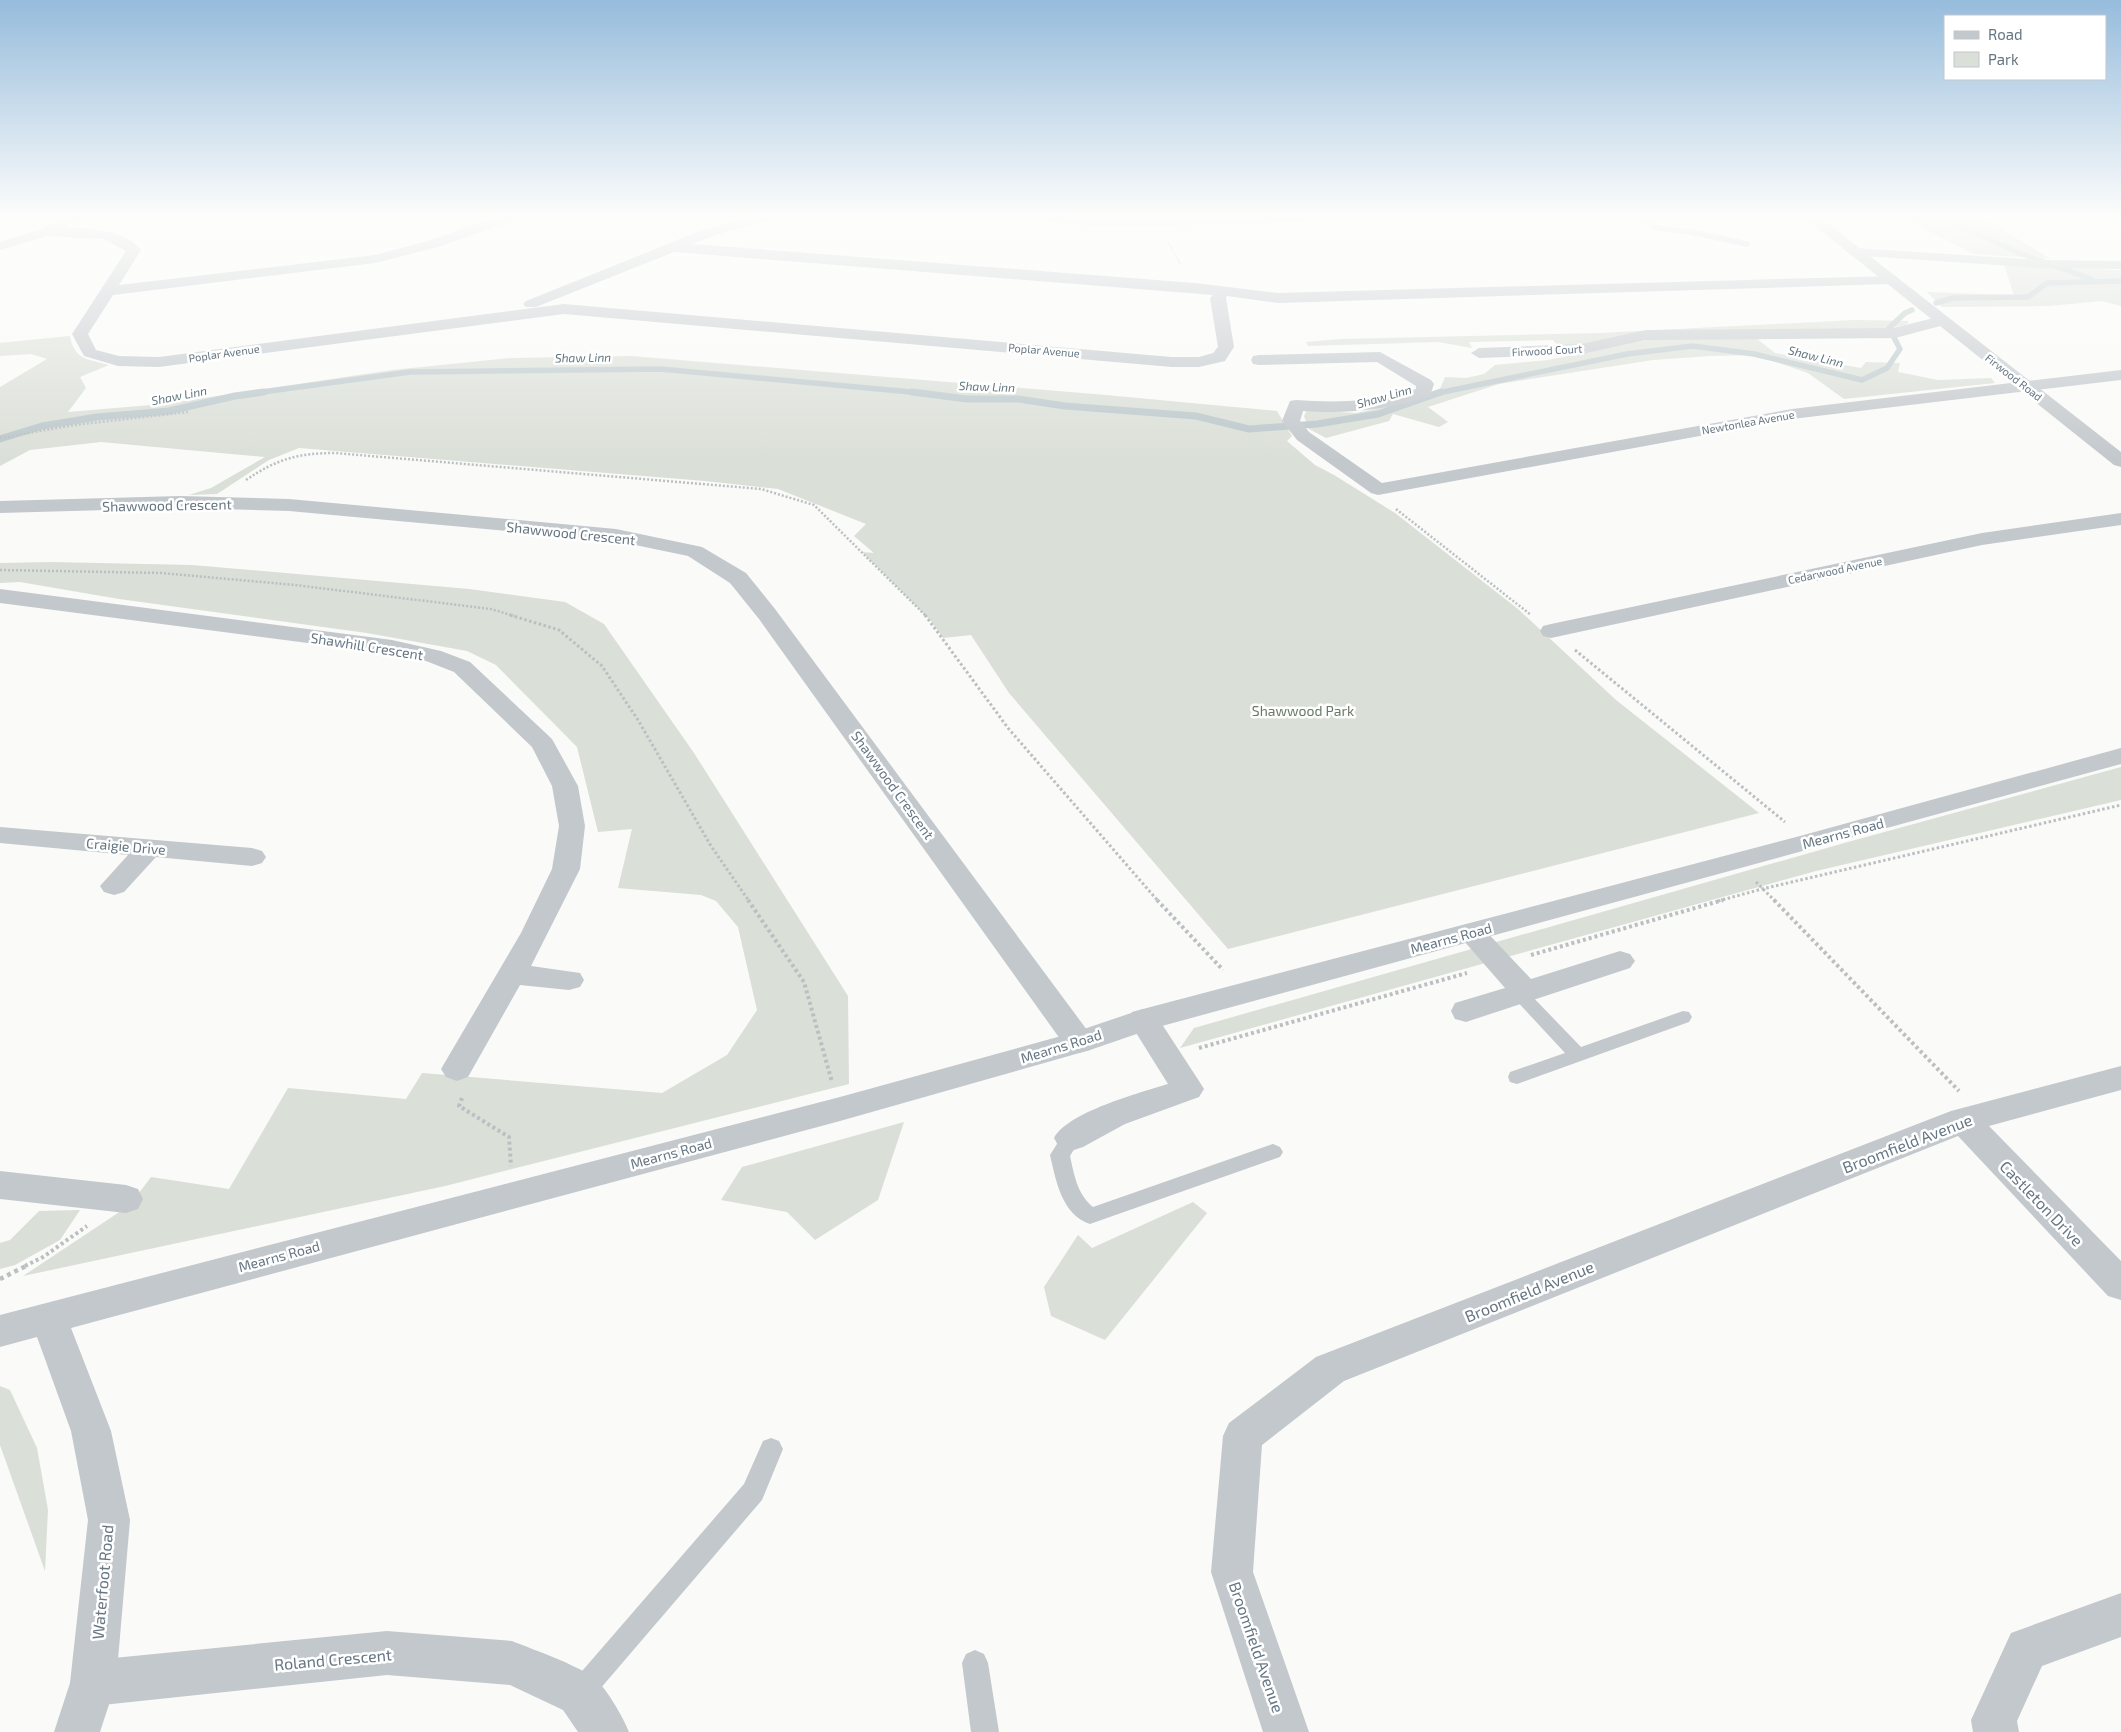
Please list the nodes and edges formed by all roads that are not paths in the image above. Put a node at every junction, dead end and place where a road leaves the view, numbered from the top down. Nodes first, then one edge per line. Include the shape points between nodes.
1 (103, 299) edge
2 (541, 299) edge
3 (1218, 299) edge
4 (1914, 299) edge
5 (517, 314) junction
6 (1942, 321) junction
7 (1479, 353) dead end
8 (1259, 360) dead end
9 (2121, 375) edge
10 (2024, 385) junction
11 (2121, 461) edge
12 (0, 507) edge
13 (2121, 519) edge
14 (0, 596) edge
15 (1551, 630) road end
16 (2121, 756) edge
17 (0, 835) edge
18 (150, 848) junction
19 (252, 857) dead end
20 (114, 886) dead end
21 (1471, 933) junction
22 (1620, 962) dead end
23 (511, 974) junction
24 (569, 980) dead end
25 (1523, 993) junction
26 (1466, 1011) dead end
27 (1684, 1017) dead end
28 (1143, 1020) junction
29 (1079, 1042) junction
30 (1578, 1055) junction
31 (457, 1069) road end
32 (1517, 1077) dead end
33 (2121, 1078) edge
34 (1972, 1118) junction
35 (1071, 1138) joint
36 (1273, 1152) dead end
37 (0, 1185) edge
38 (126, 1199) road end
39 (2121, 1285) edge
40 (48, 1318) junction
41 (0, 1331) edge
42 (771, 1449) dead end
43 (2121, 1615) edge
44 (975, 1664) dead end
45 (93, 1683) junction
46 (579, 1694) junction
47 (77, 1732) edge
48 (606, 1732) edge
49 (985, 1732) edge
50 (1286, 1732) edge
51 (1996, 1732) edge

1 - 5 street, Poplar Avenue via 80,334 90,353 118,361 159,362
2 - 5 street
3 - 5 street, Poplar Avenue via 1226,348 1219,357 1199,362 595,311 564,309
4 - 6 street, Firwood Road
6 - 7 street, Firwood Court via 1895,333 1646,335 1582,349
6 - 10 street, Firwood Road
8 - 10 street, Newtonlea Avenue via 1380,357 1425,384 1424,392 1364,408 1296,405 1291,421 1303,436 1378,488 1792,414
9 - 10 street, Newtonlea Avenue
10 - 11 street, Firwood Road
12 - 29 street, Shawwood Crescent via 180,502 290,505 616,535 695,551 738,578 767,614
13 - 15 street, Cedarwood Avenue via 1982,539
14 - 23 street, Shawhill Crescent via 392,647 433,656 462,667 549,751 565,786 572,826 566,869
16 - 21 street, Mearns Road
17 - 18 street, Craigie Drive
18 - 19 street, Craigie Drive
18 - 20 street
21 - 25 street
21 - 28 street, Mearns Road
22 - 25 street
23 - 24 street
23 - 31 street, Shawhill Crescent
25 - 26 street
25 - 30 lane
27 - 30 lane
28 - 29 street, Mearns Road
28 - 35 street via 1188,1089 1113,1115
29 - 40 street, Mearns Road via 840,1109
30 - 32 lane
33 - 34 street, Broomfield Avenue
34 - 39 street, Castleton Drive
34 - 50 street, Broomfield Avenue via 1330,1369 1243,1436 1232,1572
35 - 36 lane via 1060,1155 1066,1182 1081,1211 1090,1216
37 - 38 street
40 - 41 street, Mearns Road
40 - 45 street, Waterfoot Road via 91,1431 109,1520
42 - 46 lane via 753,1492
43 - 51 street via 2026,1649 1994,1720
44 - 49 lane
45 - 46 street, Roland Crescent via 386,1653 512,1664
45 - 47 street, Waterfoot Road
46 - 48 street

